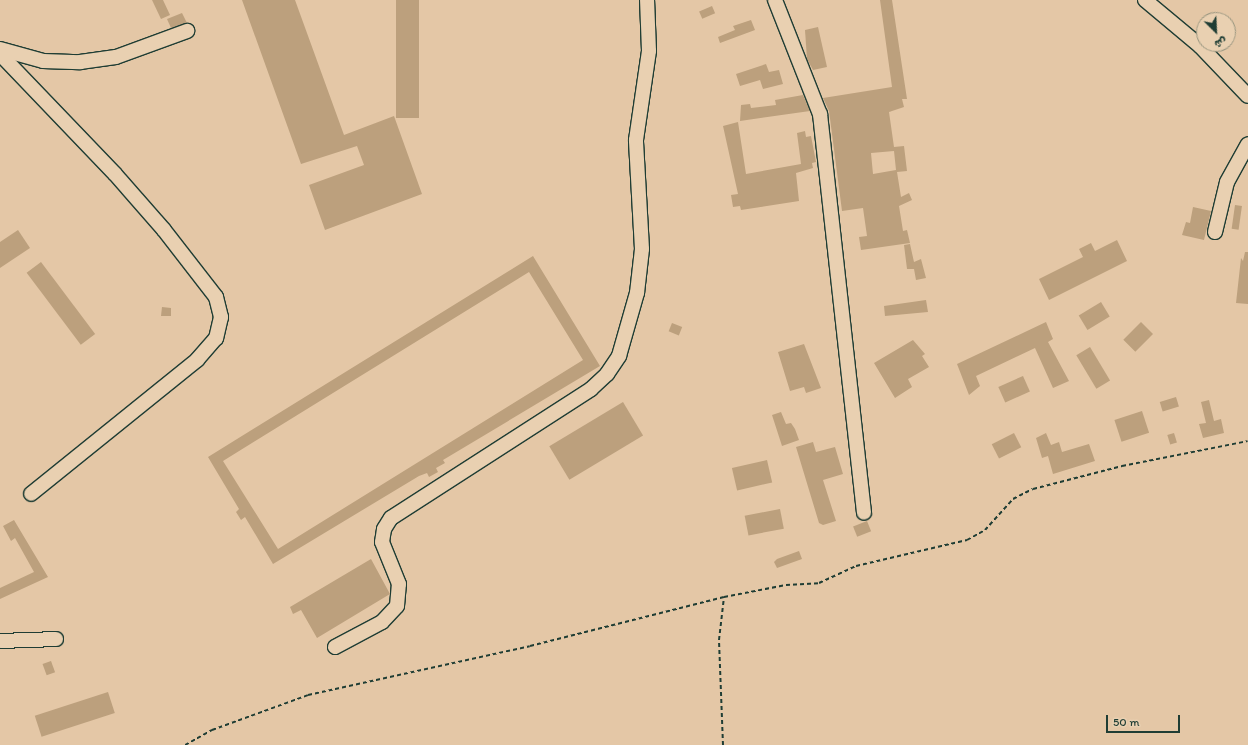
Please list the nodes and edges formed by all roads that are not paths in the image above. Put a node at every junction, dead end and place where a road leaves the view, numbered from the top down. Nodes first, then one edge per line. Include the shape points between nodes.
1 (647, 0) edge
2 (775, 0) edge
3 (1145, 0) edge
4 (187, 31) dead end
5 (0, 49) edge
6 (0, 54) edge
7 (1248, 96) edge
8 (1248, 144) edge
9 (1215, 232) dead end
10 (31, 494) dead end
11 (864, 513) dead end
12 (56, 639) dead end
13 (0, 641) edge
14 (335, 647) dead end

1 - 14 lane via 649,50 636,140 642,249 634,307 619,356 607,374 591,389 391,518 384,529 382,542 399,584 397,606 382,622
2 - 11 lane via 820,114
3 - 7 lane via 1200,46
4 - 5 lane via 122,55 80,62 43,61
6 - 10 lane via 110,169 164,230 216,297 221,317 216,338 197,360
8 - 9 lane via 1227,182
12 - 13 lane

